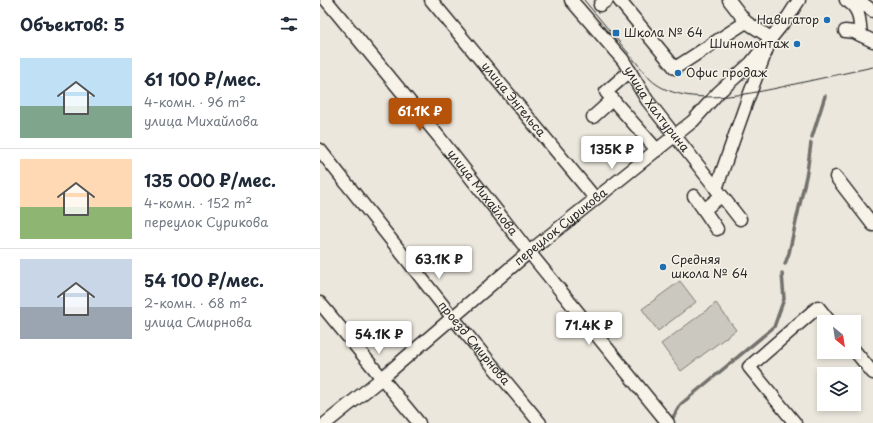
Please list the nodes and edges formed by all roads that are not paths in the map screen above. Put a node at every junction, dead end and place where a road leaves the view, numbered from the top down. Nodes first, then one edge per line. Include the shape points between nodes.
1 (326, 0) edge
2 (431, 0) edge
3 (571, 0) edge
4 (619, 0) edge
5 (729, 0) edge
6 (799, 0) edge
7 (846, 0) edge
8 (858, 0) edge
9 (873, 11) edge
10 (746, 22) junction
11 (845, 30) dead end
12 (861, 36) junction
13 (771, 38) junction
14 (873, 41) edge
15 (630, 71) junction
16 (613, 99) junction
17 (593, 117) dead end
18 (674, 136) junction
19 (320, 150) edge
20 (657, 150) junction
21 (836, 177) dead end
22 (718, 193) junction
23 (694, 196) dead end
24 (595, 198) junction
25 (704, 210) junction
26 (740, 219) dead end
27 (873, 225) edge
28 (717, 229) dead end
29 (529, 252) junction
30 (320, 303) edge
31 (824, 315) edge
32 (453, 317) junction
33 (861, 358) edge
34 (873, 373) edge
35 (382, 378) junction
36 (326, 423) edge
37 (419, 423) edge
38 (540, 423) edge
39 (668, 423) edge
40 (795, 423) edge

1 - 29 street, улица Михайлова via 440,137
2 - 24 street, улица Энгельса
3 - 15 street, улица Халтурина
4 - 10 street via 675,68
5 - 10 street
6 - 13 street, переулок Сурикова
7 - 12 street via 852,3 858,12
8 - 9 street
10 - 13 street
11 - 12 street
12 - 14 street
13 - 18 street, переулок Сурикова via 751,63 718,93 693,121
13 - 22 street via 746,101
15 - 16 street via 606,92
15 - 18 street, улица Халтурина via 647,100
16 - 17 street
16 - 20 street
18 - 20 street, переулок Сурикова
18 - 22 street, улица Халтурина
19 - 32 street, проезд Смирнова
20 - 24 street, переулок Сурикова
21 - 27 street
22 - 25 street
22 - 26 street, улица Халтурина
23 - 25 street
24 - 29 street, переулок Сурикова
25 - 28 street
29 - 32 street, переулок Сурикова
29 - 39 street, улица Михайлова
30 - 35 street
31 - 40 street via 818,307 749,366
32 - 35 street, переулок Сурикова
32 - 38 street, проезд Смирнова
33 - 34 street
35 - 36 street, переулок Сурикова
35 - 37 street

